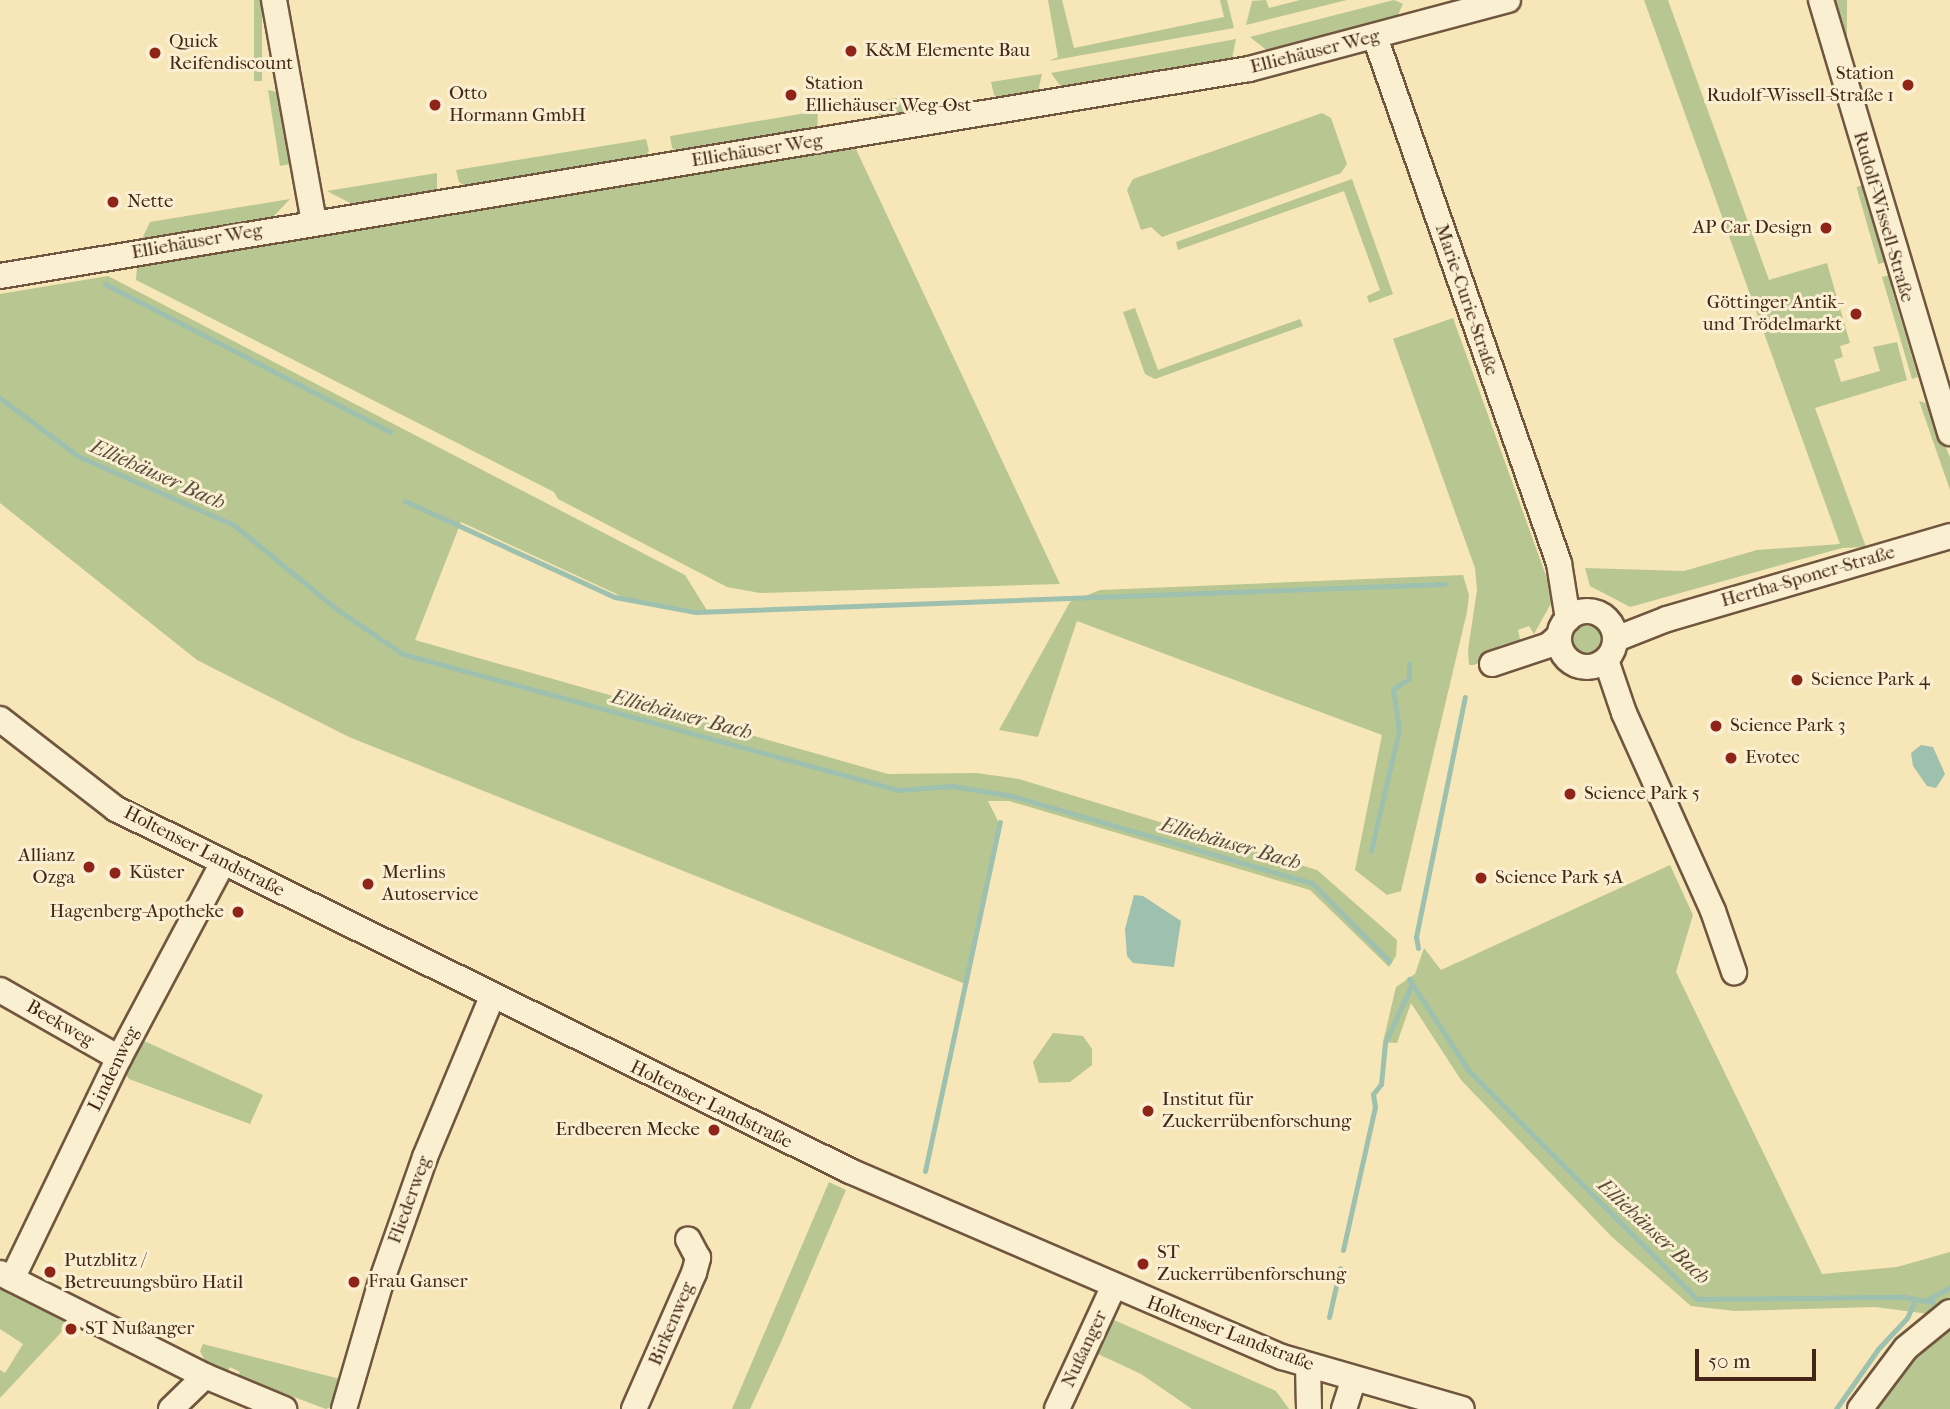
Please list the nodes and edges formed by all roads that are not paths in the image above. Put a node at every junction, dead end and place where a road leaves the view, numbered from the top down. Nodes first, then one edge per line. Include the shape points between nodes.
1 (274, 0) edge
2 (1508, 0) edge
3 (1821, 0) edge
4 (1375, 37) junction
5 (314, 222) junction
6 (0, 276) edge
7 (1950, 433) edge
8 (1950, 536) edge
9 (1569, 630) junction
10 (1605, 647) junction
11 (1500, 662) dead end
12 (0, 719) edge
13 (223, 862) junction
14 (1734, 972) dead end
15 (0, 990) edge
16 (492, 997) junction
17 (119, 1058) junction
18 (688, 1239) dead end
19 (6, 1276) edge
20 (1113, 1289) junction
21 (1950, 1312) edge
22 (1308, 1365) junction
23 (205, 1376) junction
24 (1354, 1378) junction
25 (171, 1409) edge
26 (284, 1409) edge
27 (344, 1409) edge
28 (634, 1409) edge
29 (1057, 1409) edge
30 (1309, 1409) edge
31 (1344, 1409) edge
32 (1462, 1409) edge
33 (1860, 1409) edge

1 - 5 street
2 - 4 street, Elliehäuser Weg
3 - 7 street, Rudolf-Wissell-Straße
4 - 5 street, Elliehäuser Weg via 1249,69
4 - 9 street, Marie-Curie-Straße via 1559,563
5 - 6 street, Elliehäuser Weg
8 - 10 street, Hertha-Sponer-Straße via 1667,619
9 - 10 street
9 - 10 street via 1574,664
9 - 11 street
10 - 14 street via 1624,713 1713,911
12 - 13 street, Holtenser Landstraße via 116,809
13 - 16 street, Holtenser Landstraße
13 - 17 street, Lindenweg
15 - 17 street, Beekweg
16 - 20 street, Holtenser Landstraße via 850,1171
16 - 27 street, Fliederweg via 425,1157 380,1285
17 - 19 street, Lindenweg
18 - 28 street, Birkenweg via 698,1258 694,1273
19 - 23 street
20 - 22 street, Holtenser Landstraße
20 - 29 street, Nußanger
21 - 33 street via 1906,1348
22 - 24 street, Holtenser Landstraße
22 - 30 street
23 - 25 street
23 - 26 street
24 - 31 street
24 - 32 street, Holtenser Landstraße

